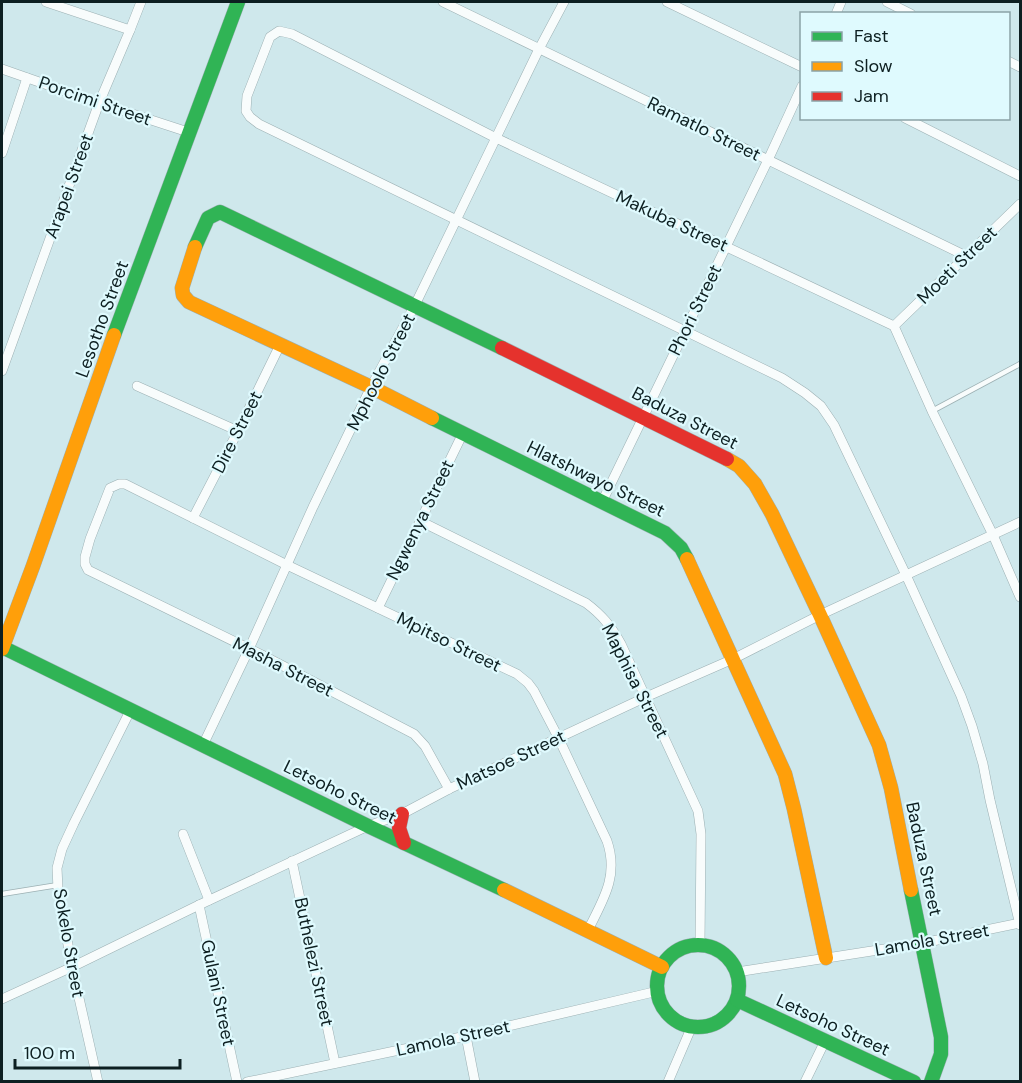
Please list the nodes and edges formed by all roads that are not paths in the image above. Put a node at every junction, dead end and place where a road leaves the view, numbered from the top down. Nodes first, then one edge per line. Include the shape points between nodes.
1 (46, 2) edge
2 (141, 2) edge
3 (238, 2) edge
4 (443, 2) edge
5 (564, 2) edge
6 (667, 2) edge
7 (887, 2) edge
8 (61, 4) edge
9 (907, 12) edge
10 (130, 30) junction
11 (539, 49) junction
12 (800, 67) edge
13 (2, 69) edge
14 (27, 78) junction
15 (800, 88) edge
16 (99, 103) junction
17 (909, 120) edge
18 (188, 132) junction
19 (496, 138) junction
20 (2, 153) edge
21 (768, 160) junction
22 (1020, 176) edge
23 (1020, 204) edge
24 (457, 219) junction
25 (726, 247) junction
26 (966, 256) junction
27 (415, 305) junction
28 (195, 306) joint
29 (894, 326) junction
30 (685, 330) junction
31 (280, 345) junction
32 (1020, 364) edge
33 (2, 371) edge
34 (136, 386) dead end
35 (371, 387) junction
36 (932, 411) junction
37 (642, 417) junction
38 (238, 431) junction
39 (463, 433) junction
40 (602, 501) junction
41 (193, 518) junction
42 (420, 521) junction
43 (1020, 522) edge
44 (993, 535) junction
45 (287, 564) junction
46 (93, 574) joint
47 (906, 575) junction
48 (1020, 597) edge
49 (378, 608) junction
50 (820, 615) junction
51 (2, 648) edge
52 (249, 649) junction
53 (733, 659) junction
54 (646, 697) junction
55 (130, 711) junction
56 (558, 737) junction
57 (203, 745) junction
58 (448, 789) junction
59 (402, 814) junction
60 (368, 826) junction
61 (183, 834) dead end
62 (404, 843) junction
63 (292, 861) junction
64 (58, 885) junction
65 (2, 894) edge
66 (209, 900) junction
67 (199, 905) junction
68 (1020, 924) edge
69 (588, 930) junction
70 (923, 943) junction
71 (700, 945) junction
72 (826, 958) junction
73 (72, 967) junction
74 (662, 967) junction
75 (737, 972) junction
76 (658, 991) junction
77 (2, 999) edge
78 (737, 1000) junction
79 (692, 1026) junction
80 (466, 1036) junction
81 (825, 1041) junction
82 (335, 1063) junction
83 (98, 1082) edge
84 (237, 1082) edge
85 (247, 1082) edge
86 (475, 1082) edge
87 (668, 1082) edge
88 (805, 1082) edge
89 (914, 1082) edge
90 (931, 1082) edge

1 - 8 street
2 - 10 street, Arapei Street
3 - 18 street, Lesotho Street
4 - 11 street, Ramatlo Street
5 - 11 street, Mphoolo Street
6 - 12 street
7 - 9 street
8 - 10 street
10 - 16 street, Arapei Street
11 - 19 street, Mphoolo Street
11 - 21 street, Ramatlo Street
13 - 14 street, Porcimi Street
14 - 16 street, Porcimi Street
14 - 20 street
15 - 21 street, Phori Street
16 - 18 street, Porcimi Street
16 - 33 street, Arapei Street
17 - 22 street
18 - 51 street, Lesotho Street
19 - 24 street, Mphoolo Street
19 - 24 street, Makuba Street via 292,34 279,31 270,37 247,96 246,111 250,117
19 - 25 street, Makuba Street
21 - 25 street, Phori Street
21 - 26 street, Ramatlo Street
23 - 26 street, Moeti Street
24 - 27 street, Mphoolo Street
24 - 30 street
25 - 29 street, Makuba Street
25 - 30 street, Phori Street
26 - 29 street, Moeti Street
27 - 28 street, Baduza Street via 220,212 203,225 185,273 181,290 186,301
27 - 35 street, Mphoolo Street
27 - 37 street, Baduza Street
28 - 31 street, Hlatshwayo Street
29 - 36 street
30 - 37 street, Phori Street
30 - 47 street via 782,378 821,406 834,425
31 - 35 street, Hlatshwayo Street
31 - 38 street, Dire Street
32 - 36 lane
34 - 38 street
35 - 39 street, Hlatshwayo Street
35 - 45 street, Mphoolo Street
36 - 44 street
37 - 40 street, Phori Street
37 - 50 street, Baduza Street via 740,466 772,514
38 - 41 street, Dire Street
39 - 40 street, Hlatshwayo Street
39 - 42 street, Ngwenya Street
40 - 53 street, Hlatshwayo Street via 666,533 681,548
41 - 45 street, Mpitso Street
41 - 46 street, Mpitso Street via 124,484 110,488 85,557
42 - 49 street, Ngwenya Street
42 - 54 street, Maphisa Street via 599,612 621,644
43 - 44 street, Matsoe Street
44 - 47 street, Matsoe Street
44 - 48 street
45 - 49 street, Mpitso Street
45 - 52 street, Mphoolo Street
46 - 52 street, Masha Street
47 - 50 street, Matsoe Street
47 - 68 street via 972,726
49 - 56 street, Mpitso Street via 517,674 534,691
50 - 53 street, Matsoe Street
50 - 70 street, Baduza Street via 879,745
51 - 55 street, Letsoho Street
52 - 57 street, Mphoolo Street
52 - 58 street, Masha Street via 414,735 425,746
53 - 54 street, Matsoe Street
53 - 72 street, Hlatshwayo Street via 785,774
54 - 56 street, Matsoe Street
54 - 71 street, Maphisa Street via 699,817
55 - 57 street, Letsoho Street
55 - 64 street, Sokelo Street via 62,849
56 - 58 street, Matsoe Street
56 - 69 street, Mpitso Street via 610,852 609,886
57 - 60 street, Letsoho Street
58 - 59 street, Matsoe Street
59 - 60 street, Matsoe Street
59 - 62 street via 399,828
60 - 62 street, Letsoho Street
60 - 63 street, Matsoe Street
61 - 66 street
62 - 69 street, Letsoho Street
63 - 66 street, Matsoe Street
63 - 82 street, Buthelezi Street
64 - 65 lane
64 - 73 street, Sokelo Street
66 - 67 street, Matsoe Street
67 - 73 street, Matsoe Street
67 - 84 street, Gulani Street
68 - 70 street, Lamola Street
69 - 74 street, Letsoho Street
70 - 72 street, Lamola Street
70 - 90 street, Baduza Street via 942,1042
71 - 74 street via 678,950
71 - 75 street via 724,954
72 - 75 street, Lamola Street
73 - 77 street, Matsoe Street
73 - 83 street, Sokelo Street
74 - 76 street
75 - 78 street
76 - 79 street via 671,1016
76 - 80 street, Lamola Street
78 - 79 street via 719,1021
78 - 81 street, Letsoho Street
79 - 87 street
80 - 82 street, Lamola Street
80 - 86 street
81 - 88 street
81 - 89 street, Letsoho Street
82 - 85 street, Lamola Street

